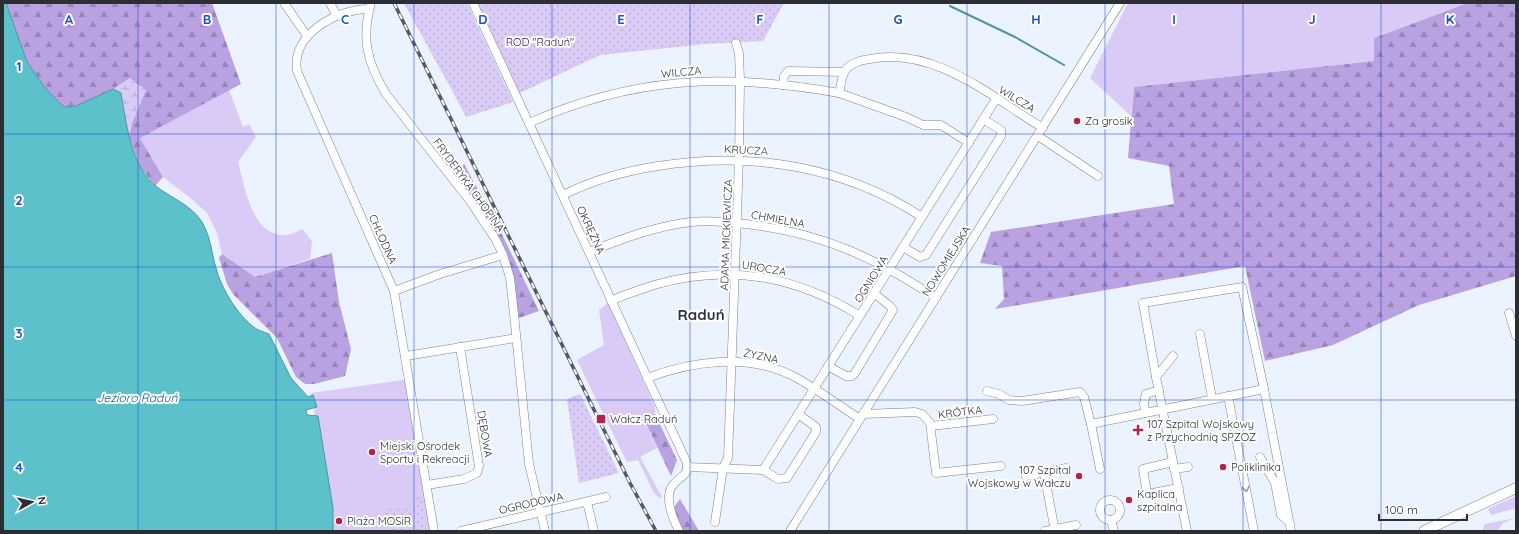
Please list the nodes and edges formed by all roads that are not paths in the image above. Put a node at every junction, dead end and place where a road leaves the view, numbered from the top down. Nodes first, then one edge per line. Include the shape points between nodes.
1 (284, 3) edge
2 (330, 3) edge
3 (473, 3) edge
4 (1120, 3) edge
5 (370, 6) edge
6 (337, 16) junction
7 (307, 36) junction
8 (736, 43) dead end
9 (844, 72) junction
10 (740, 81) junction
11 (783, 85) junction
12 (839, 94) junction
13 (996, 99) junction
14 (983, 119) junction
15 (529, 123) junction
16 (1043, 128) junction
17 (1038, 136) junction
18 (969, 143) junction
19 (740, 160) junction
20 (1098, 176) dead end
21 (563, 195) junction
22 (922, 217) junction
23 (737, 223) junction
24 (903, 247) junction
25 (589, 252) junction
26 (503, 255) junction
27 (890, 269) junction
28 (735, 274) junction
29 (394, 291) junction
30 (875, 294) junction
31 (936, 298) junction
32 (612, 301) junction
33 (1509, 312) dead end
34 (860, 316) junction
35 (1200, 334) dead end
36 (1516, 336) edge
37 (516, 338) junction
38 (460, 347) junction
39 (406, 356) junction
40 (1172, 356) dead end
41 (732, 362) junction
42 (828, 366) junction
43 (1156, 377) junction
44 (647, 378) junction
45 (814, 389) junction
46 (1264, 389) junction
47 (1159, 390) junction
48 (987, 392) dead end
49 (1228, 396) junction
50 (1212, 398) junction
51 (1163, 408) junction
52 (1145, 412) junction
53 (798, 414) junction
54 (862, 416) junction
55 (993, 419) dead end
56 (1091, 424) junction
57 (931, 426) junction
58 (1260, 457) dead end
59 (1001, 466) dead end
60 (1174, 466) junction
61 (687, 467) junction
62 (1188, 467) dead end
63 (723, 468) junction
64 (1066, 468) dead end
65 (1100, 469) dead end
66 (763, 470) junction
67 (1044, 473) junction
68 (1026, 476) dead end
69 (427, 484) junction
70 (1178, 488) junction
71 (1516, 488) edge
72 (606, 497) dead end
73 (587, 502) junction
74 (540, 512) junction
75 (1111, 520) dead end
76 (715, 522) dead end
77 (1076, 525) dead end
78 (1291, 527) edge
79 (1055, 530) edge
80 (434, 531) edge
81 (461, 531) edge
82 (544, 531) edge
83 (594, 531) edge
84 (679, 531) edge
85 (790, 531) edge
86 (1045, 531) edge
87 (1114, 531) edge
88 (1187, 531) edge
89 (1254, 531) edge
90 (1424, 531) edge

1 - 7 street
2 - 6 street
3 - 15 street, OKRĘŻNA
4 - 16 street, NOWOMIEJSKA
5 - 6 street, CHŁODNA
5 - 26 street, FRYDERYKA CHOPINA via 366,52 376,78 470,201
6 - 7 street, CHŁODNA via 323,22
7 - 29 street, CHŁODNA via 296,59 297,71
8 - 10 street, ADAMA MICKIEWICZA
9 - 11 street via 788,71 784,76
9 - 12 street
9 - 13 street, WILCZA via 850,65 864,60 879,57 909,58 947,70
10 - 11 street, WILCZA
10 - 15 street, WILCZA via 686,82 620,91 577,104
10 - 19 street, ADAMA MICKIEWICZA
11 - 12 street, WILCZA
12 - 18 street, WILCZA via 924,125 941,125
13 - 14 street, OGNIOWA
13 - 16 street, WILCZA
14 - 18 street, OGNIOWA
14 - 24 street via 1001,130 1001,136 926,256 920,257
15 - 21 street, OKRĘŻNA
16 - 17 street, NOWOMIEJSKA
17 - 20 street
17 - 31 street, NOWOMIEJSKA
18 - 22 street, OGNIOWA
19 - 21 street, KRUCZA via 678,162 632,170 612,175
19 - 22 street, KRUCZA via 797,166 844,179 896,202
19 - 23 street, ADAMA MICKIEWICZA
21 - 25 street, OKRĘŻNA
22 - 24 street, OGNIOWA
23 - 25 street, CHMIELNA via 674,224 619,240
23 - 27 street, CHMIELNA via 816,237 842,246
23 - 28 street, ADAMA MICKIEWICZA
24 - 27 street, OGNIOWA
25 - 32 street, OKRĘŻNA
26 - 29 street
26 - 37 street, FRYDERYKA CHOPINA via 510,278
27 - 30 street, OGNIOWA
27 - 31 street, CHMIELNA
28 - 32 street, UROCZA via 687,277
28 - 34 street, UROCZA via 772,279 802,287 825,295
28 - 41 street, ADAMA MICKIEWICZA
29 - 39 street, CHŁODNA
30 - 34 street, OGNIOWA
30 - 42 street via 893,310 855,373 846,376
31 - 54 street, NOWOMIEJSKA
32 - 44 street, OKRĘŻNA
33 - 36 street
34 - 42 street, OGNIOWA
35 - 50 street
37 - 38 street
37 - 74 street, FRYDERYKA CHOPINA via 527,452
38 - 39 street
38 - 69 street, DĘBOWA via 478,473 464,479
39 - 69 street, CHŁODNA
40 - 43 street
41 - 44 street, ŻYZNA via 693,365
41 - 45 street, ŻYZNA via 778,370
41 - 63 street, ADAMA MICKIEWICZA via 728,458
42 - 45 street, OGNIOWA
43 - 46 street via 1143,303 1242,286
43 - 47 street
44 - 61 street, OKRĘŻNA
45 - 53 street, OGNIOWA
45 - 54 street, ŻYZNA
46 - 49 street
46 - 78 street
47 - 51 street
47 - 52 street via 1146,394
48 - 56 street via 999,394 1009,400 1022,401 1080,392 1084,397
49 - 50 street
49 -> 89 street
50 - 51 street
51 - 52 street
51 - 60 street
52 - 56 street
53 - 66 street, OGNIOWA
53 - 66 street via 816,427 816,432 787,478 778,479
54 - 57 street via 915,412 922,414
54 - 85 street, NOWOMIEJSKA
55 - 57 street, KRÓTKA
56 - 65 street
57 - 59 street via 936,473
58 - 78 street via 1275,483 1281,515
60 - 62 street
60 - 70 street
60 - 70 street via 1143,469 1147,494
61 - 63 street
61 - 84 street via 685,475 673,484 670,495 670,509
63 - 66 street
63 - 76 street, ADAMA MICKIEWICZA
64 - 67 street
67 - 68 street
67 - 79 street
69 - 80 street, CHŁODNA
70 - 88 street
71 - 90 main road
72 - 73 street, OGRODOWA
73 - 74 street, OGRODOWA
73 - 83 street
74 - 81 street, OGRODOWA
74 - 82 street, FRYDERYKA CHOPINA
75 - 87 street
77 - 79 street
79 - 86 street

